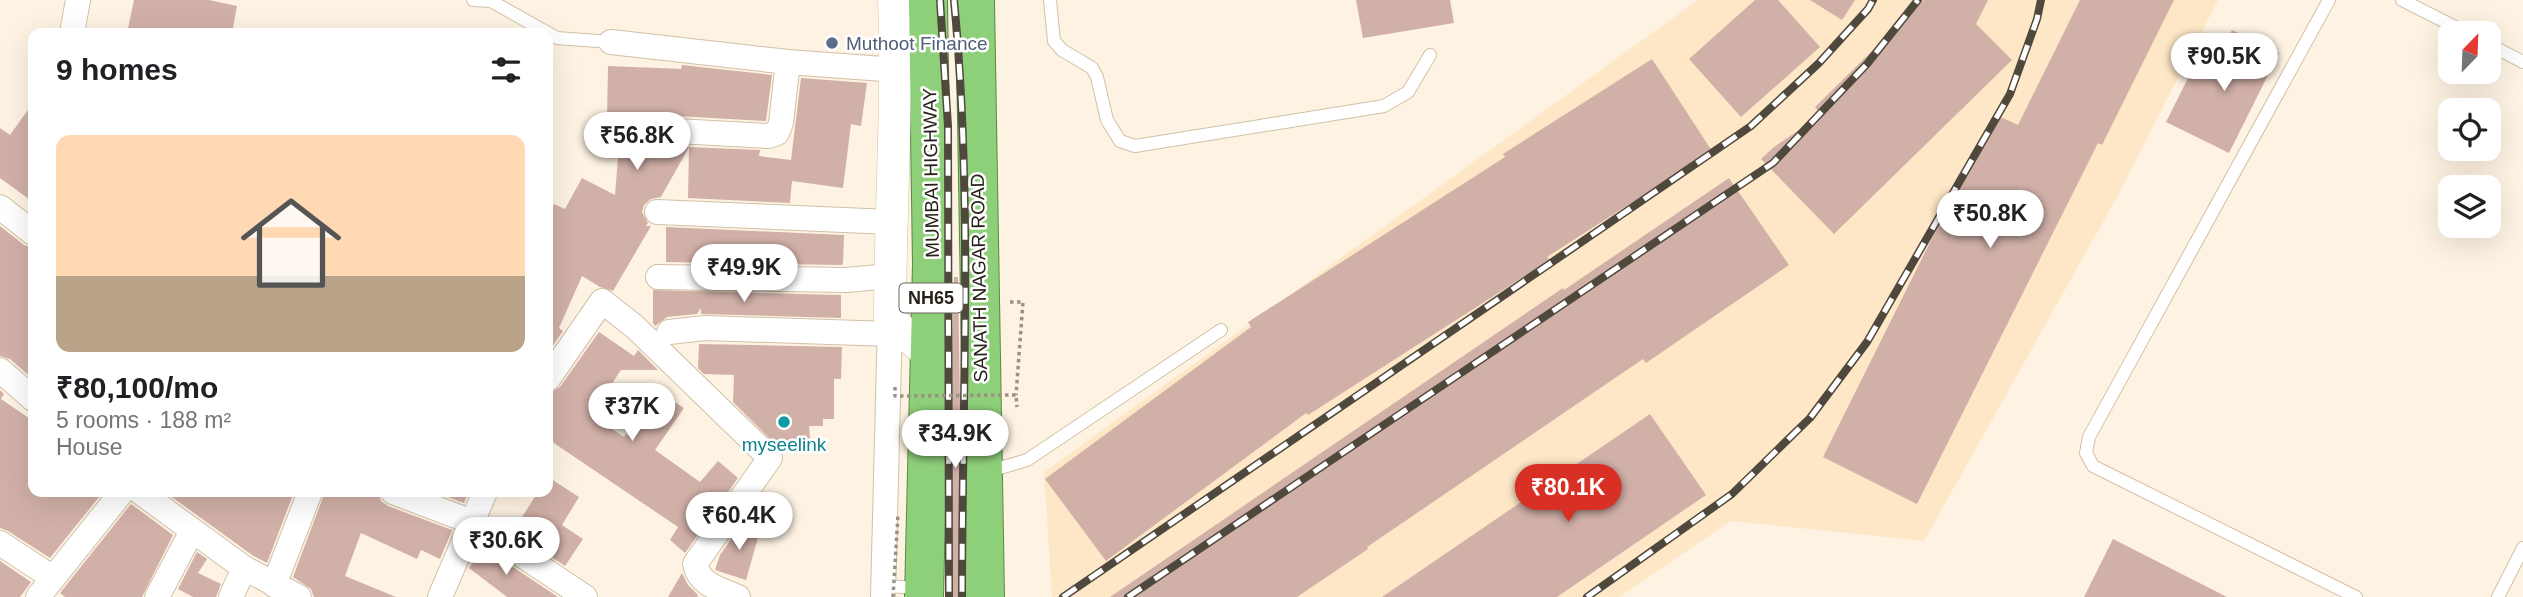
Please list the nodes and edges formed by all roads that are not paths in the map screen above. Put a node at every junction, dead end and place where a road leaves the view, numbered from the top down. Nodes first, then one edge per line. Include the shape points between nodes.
1 (78, 0) edge
2 (473, 0) edge
3 (894, 0) edge
4 (1050, 0) edge
5 (2329, 0) edge
6 (2402, 0) edge
7 (928, 17) edge
8 (975, 17) edge
9 (2443, 21) edge
10 (73, 28) edge
11 (533, 28) edge
12 (553, 41) edge
13 (611, 41) joint
14 (2501, 51) edge
15 (1430, 55) dead end
16 (788, 62) junction
17 (2523, 62) edge
18 (897, 70) junction
19 (658, 130) dead end
20 (930, 192) junction
21 (978, 192) junction
22 (0, 207) edge
23 (657, 212) dead end
24 (890, 222) junction
25 (28, 229) edge
26 (890, 276) junction
27 (658, 277) dead end
28 (890, 327) junction
29 (1221, 331) dead end
30 (668, 332) dead end
31 (931, 356) junction
32 (0, 370) edge
33 (553, 372) edge
34 (28, 395) edge
35 (982, 473) junction
36 (118, 497) edge
37 (147, 497) edge
38 (308, 497) edge
39 (406, 497) edge
40 (483, 497) edge
41 (472, 523) junction
42 (192, 531) junction
43 (0, 542) edge
44 (2523, 548) edge
45 (244, 568) junction
46 (274, 585) junction
47 (46, 587) edge
48 (901, 593) edge
49 (158, 597) edge
50 (231, 597) edge
51 (299, 597) edge
52 (440, 597) edge
53 (585, 597) edge
54 (738, 597) edge
55 (985, 597) edge
56 (2356, 597) edge
57 (2498, 597) edge

1 - 10 street
2 - 11 lane via 491,1
3 - 18 street
4 - 15 lane via 1054,41 1092,68 1107,120 1120,141 1135,146 1384,106 1408,92
5 - 56 lane via 2089,437 2087,453 2093,466
6 - 9 lane
7 - 8 highway
7 - 20 highway, MUMBAI HIGHWAY / NH65
8 - 21 highway, SANATH NAGAR ROAD / NH65
12 - 13 lane
13 - 16 street
14 - 17 lane
16 - 18 street
16 - 19 street via 776,133
18 - 24 street
20 - 21 highway
20 - 31 highway, MUMBAI HIGHWAY / NH65
21 - 35 highway, SANATH NAGAR ROAD / NH65
22 - 25 street
23 - 24 street
24 - 26 street
26 - 27 street via 847,280
26 - 28 street
28 - 30 street
28 - 31 street
28 - 48 street
29 - 35 lane via 1027,460
31 - 48 highway, MUMBAI HIGHWAY / NH65
32 - 34 street
33 - 54 street via 601,302 635,327 770,458 695,564 697,575
35 - 55 highway, SANATH NAGAR ROAD / NH65
36 - 47 street
37 - 42 street
38 - 46 street
39 - 41 street
40 - 41 street
41 - 52 street
41 - 53 street
42 - 45 street
42 - 49 street
43 - 47 street
44 - 57 lane
45 - 46 street
45 - 50 street
46 - 51 street

